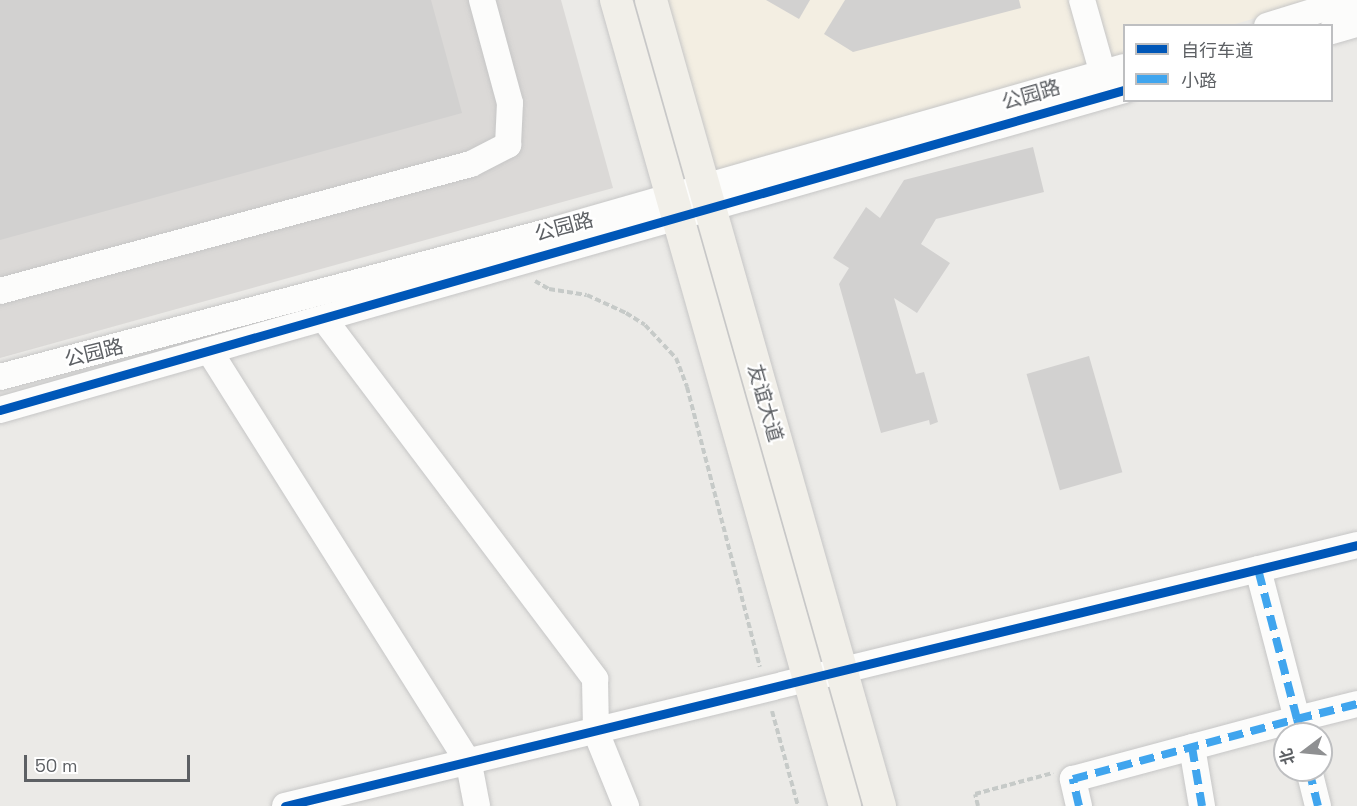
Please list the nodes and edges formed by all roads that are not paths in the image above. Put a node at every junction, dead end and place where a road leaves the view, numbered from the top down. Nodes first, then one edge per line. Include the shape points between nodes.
1 (482, 0) edge
2 (616, 0) edge
3 (651, 0) edge
4 (1082, 0) edge
5 (1351, 0) edge
6 (1273, 24) edge
7 (1357, 24) edge
8 (1333, 31) edge
9 (1114, 71) edge
10 (1123, 91) edge
11 (707, 198) junction
12 (675, 207) junction
13 (0, 291) edge
14 (324, 319) junction
15 (210, 352) junction
16 (0, 376) edge
17 (0, 411) edge
18 (1357, 545) edge
19 (1258, 568) junction
20 (840, 669) junction
21 (808, 677) junction
22 (1357, 704) edge
23 (1298, 722) edge
24 (1312, 722) edge
25 (596, 732) junction
26 (1273, 732) edge
27 (1192, 747) junction
28 (469, 764) junction
29 (1312, 782) edge
30 (285, 806) edge
31 (477, 806) edge
32 (626, 806) edge
33 (845, 806) edge
34 (880, 806) edge
35 (1079, 806) edge
36 (1202, 806) edge
37 (1318, 806) edge

1 - 13 street via 510,103 508,145 471,164
2 - 12 main road, 友谊大道
3 - 11 main road, 友谊大道
4 - 9 street
5 - 6 street
7 - 8 street
9 - 11 street, 公园路
10 - 11 street
11 - 12 street, 公园路
11 - 20 main road, 友谊大道
12 - 14 street
12 - 16 street, 公园路
12 - 21 main road, 友谊大道
14 - 15 street
14 - 25 street via 595,679
15 - 17 street
15 - 28 street
18 - 19 street
19 - 20 street
19 - 23 street
20 - 21 street
20 - 34 main road, 友谊大道
21 - 25 street
21 - 33 main road, 友谊大道
22 - 24 street
25 - 28 street
25 - 32 street
26 - 27 street
27 - 35 street via 1073,779
27 - 36 street
28 - 30 street
28 - 31 street
29 - 37 street

